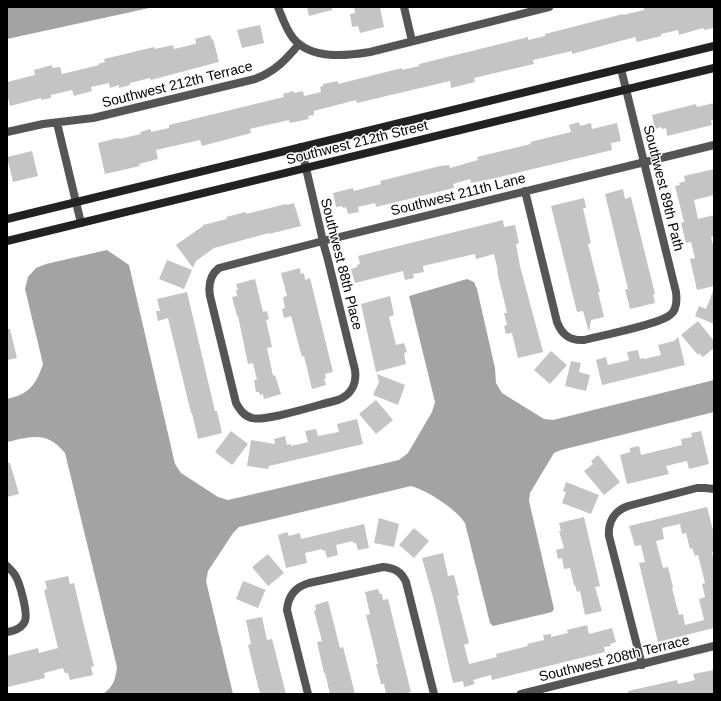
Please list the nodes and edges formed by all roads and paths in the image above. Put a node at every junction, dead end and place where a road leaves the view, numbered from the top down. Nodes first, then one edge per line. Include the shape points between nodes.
1 (278, 7) edge
2 (404, 7) edge
3 (549, 7) edge
4 (412, 41) junction
5 (299, 44) junction
6 (714, 46) edge
7 (714, 68) edge
8 (622, 69) junction
9 (626, 89) junction
10 (57, 123) junction
11 (7, 132) edge
12 (714, 145) edge
13 (300, 147) junction
14 (644, 162) junction
15 (305, 168) junction
16 (526, 191) junction
17 (76, 202) junction
18 (7, 219) edge
19 (81, 223) junction
20 (7, 241) edge
21 (323, 241) junction
22 (247, 416) joint
23 (714, 489) edge
24 (7, 566) edge
25 (7, 632) edge
26 (714, 646) edge
27 (642, 665) junction
28 (308, 694) edge
29 (434, 694) edge
30 (521, 694) edge

1 - 5 street via 288,30
2 - 4 street
3 - 4 street
4 - 5 street via 347,56 323,53
5 - 10 street, Southwest 212th Terrace via 282,64 255,79 93,118
6 - 8 street, Southwest 212th Street
7 - 9 street, Southwest 212th Street
8 - 9 street, Southwest 89th Path
8 - 13 street, Southwest 212th Street
9 - 14 street, Southwest 89th Path
9 - 15 street, Southwest 212th Street
10 - 11 street, Southwest 212th Terrace
10 - 17 street
12 - 14 street, Southwest 211th Lane
13 - 15 street, Southwest 88th Place
13 - 17 street, Southwest 212th Street
14 - 16 street, Southwest 211th Lane
14 - 16 street, Southwest 89th Path via 676,292 676,306 672,313 661,321 584,340 571,339 565,335 557,322
15 - 19 street, Southwest 212th Street
15 - 21 street, Southwest 88th Place
16 - 21 street, Southwest 211th Lane
17 - 18 street, Southwest 212th Street
17 - 19 street
19 - 20 street, Southwest 212th Street
21 - 22 street, Southwest 88th Place via 355,370 353,388 338,400 266,418 256,419
21 - 22 street, Southwest 211th Lane via 225,265 212,276 209,283 210,296 233,391 238,406
23 - 27 street via 701,488 634,504 621,509 612,517 609,536
24 - 25 street via 18,580 26,618 22,626
26 - 27 street, Southwest 208th Terrace
27 - 30 street, Southwest 208th Terrace
28 - 29 street via 287,610 290,596 298,588 309,583 378,567 391,568 401,573 408,585

